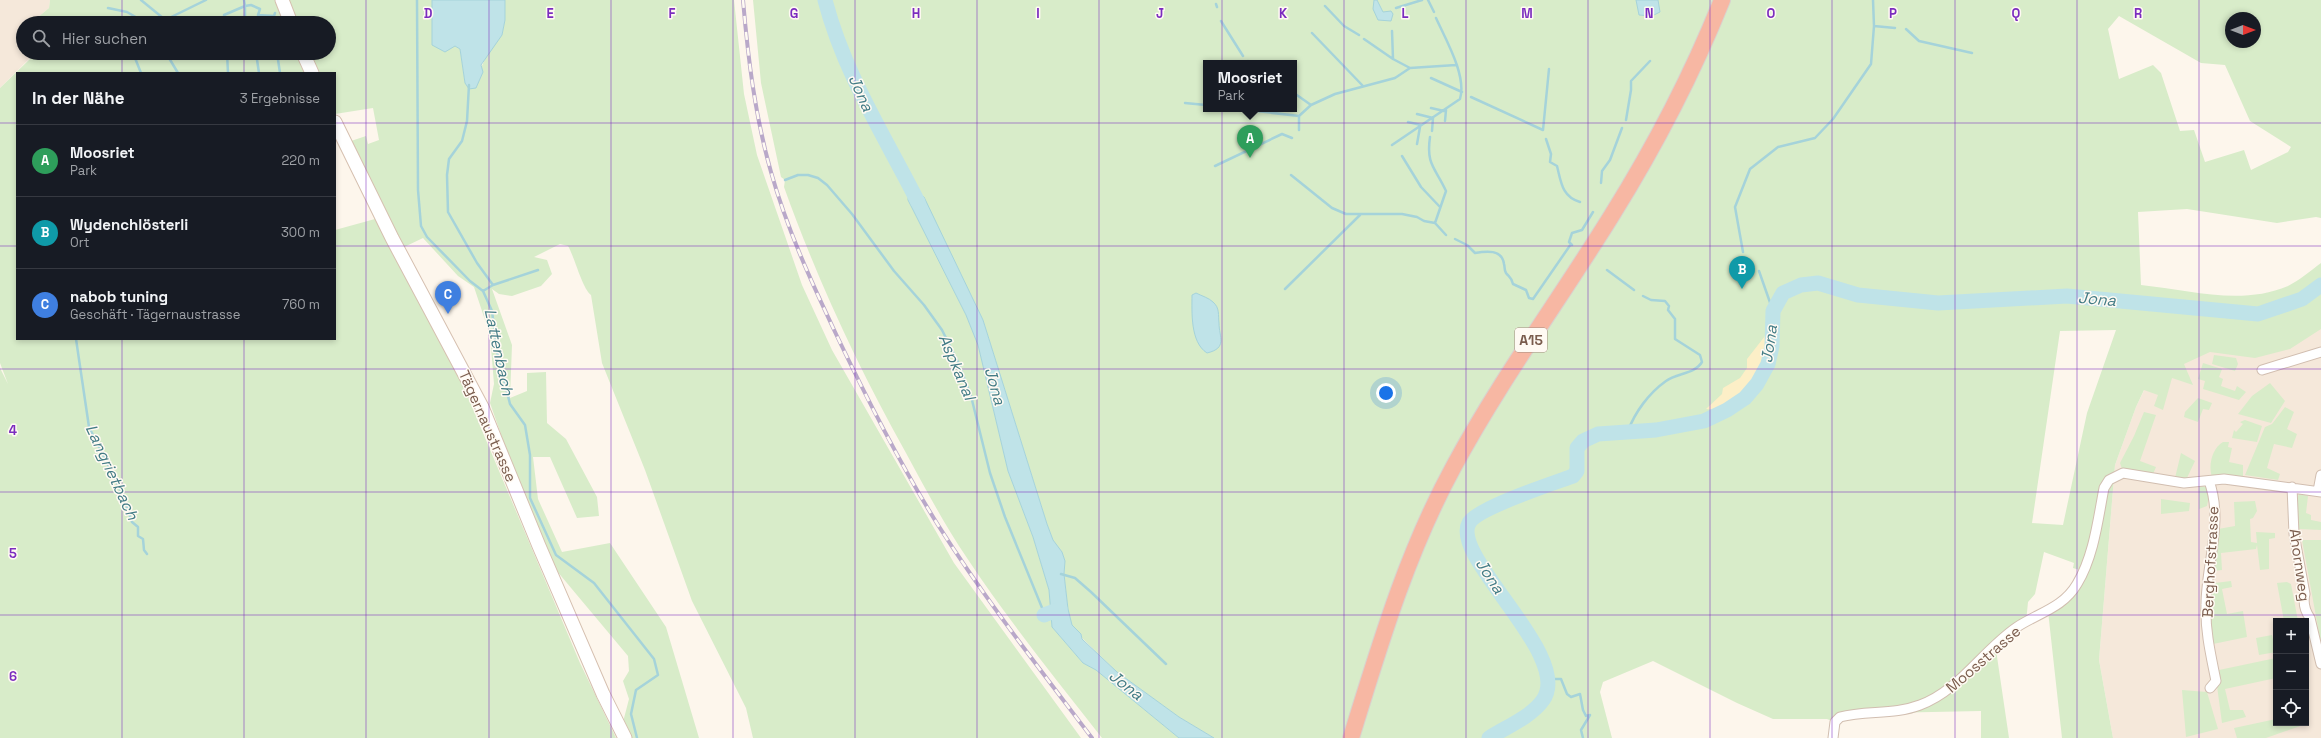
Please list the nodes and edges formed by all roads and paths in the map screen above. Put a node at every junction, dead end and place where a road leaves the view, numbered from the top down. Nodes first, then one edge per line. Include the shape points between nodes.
1 (282, 0) edge
2 (1722, 0) edge
3 (288, 16) edge
4 (306, 60) edge
5 (312, 72) edge
6 (336, 124) edge
7 (2321, 352) edge
8 (2262, 370) dead end
9 (2321, 475) edge
10 (2209, 481) junction
11 (2292, 487) junction
12 (2320, 492) edge
13 (2321, 664) edge
14 (2210, 688) dead end
15 (625, 738) edge
16 (1351, 738) edge
17 (1833, 738) edge

1 - 3 street
2 - 16 highway, A15 via 1679,98 1635,178 1499,390 1444,485 1423,528 1399,588
4 - 5 street
6 - 15 street, Tägernaustrasse via 392,238 482,407 539,546 603,694
7 - 8 street
9 - 12 street
10 - 11 street, Moosstrasse via 2224,479
10 - 14 street, Berghofstrasse via 2213,490 2215,522 2206,604 2208,638 2216,681
10 - 17 street, Moosstrasse via 2184,483 2132,473 2116,475 2104,488 2089,552 2078,583 2069,596 2058,606 2000,639 1944,693 1933,700 1903,710 1840,718 1835,722
11 - 12 street, Moosstrasse
11 - 13 street, Ahornweg via 2294,534 2304,599

